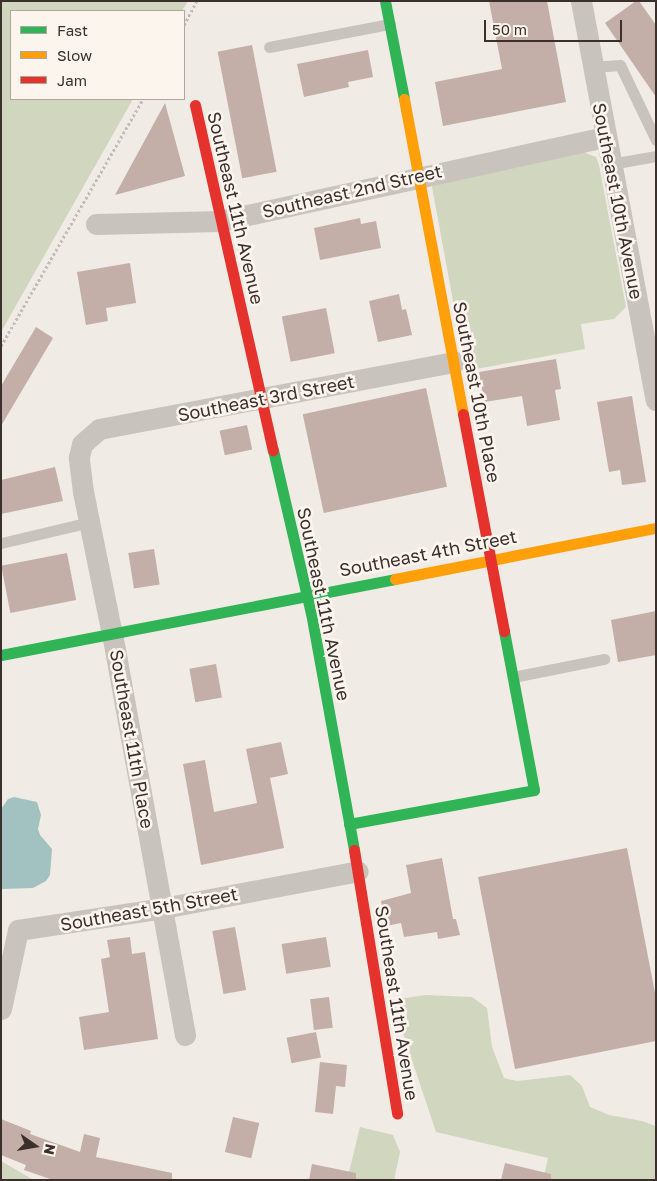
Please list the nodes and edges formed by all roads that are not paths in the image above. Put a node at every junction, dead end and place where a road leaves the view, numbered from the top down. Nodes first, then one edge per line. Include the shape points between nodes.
1 (385, 1) edge
2 (581, 1) edge
3 (390, 24) junction
4 (269, 47) dead end
5 (592, 67) junction
6 (195, 105) dead end
7 (605, 137) junction
8 (656, 140) edge
9 (656, 156) edge
10 (611, 164) junction
11 (418, 176) junction
12 (221, 221) junction
13 (96, 224) dead end
14 (454, 362) junction
15 (261, 399) junction
16 (656, 400) edge
17 (82, 444) joint
18 (90, 522) junction
19 (656, 528) edge
20 (1, 543) edge
21 (491, 559) junction
22 (305, 595) junction
23 (112, 633) junction
24 (1, 655) edge
25 (604, 659) dead end
26 (512, 677) junction
27 (350, 824) junction
28 (358, 871) junction
29 (163, 908) junction
30 (1, 1009) edge
31 (185, 1035) dead end
32 (397, 1114) dead end

1 - 3 street, Southeast 10th Place
2 - 5 street, Southeast 10th Avenue
3 - 4 lane
3 - 11 street, Southeast 10th Place
5 - 7 street, Southeast 10th Avenue
5 - 8 lane via 620,64
6 - 12 street, Southeast 11th Avenue
7 - 10 street, Southeast 10th Avenue
7 - 11 street, Southeast 2nd Street
9 - 10 lane
10 - 16 street, Southeast 10th Avenue
11 - 12 street, Southeast 2nd Street
11 - 14 street, Southeast 10th Place
12 - 13 street, Southeast 2nd Street
12 - 15 street, Southeast 11th Avenue
14 - 15 street, Southeast 3rd Street
14 - 21 street, Southeast 10th Place
15 - 17 street, Southeast 3rd Street via 99,429
15 - 22 street, Southeast 11th Avenue
17 - 18 street, Southeast 11th Place via 79,457
18 - 20 lane
18 - 23 street, Southeast 11th Place
19 - 21 street, Southeast 4th Street
21 - 22 street, Southeast 4th Street
21 - 26 street, Southeast 10th Place
22 - 23 street, Southeast 4th Street
22 - 27 street, Southeast 11th Avenue
23 - 24 street, Southeast 4th Street
23 - 29 street, Southeast 11th Place
25 - 26 lane
26 - 27 street, Southeast 10th Place via 534,790
27 - 28 street, Southeast 11th Avenue
28 - 29 street, Southeast 5th Street
28 - 32 street, Southeast 11th Avenue
29 - 30 street, Southeast 5th Street via 18,930
29 - 31 street, Southeast 11th Place

